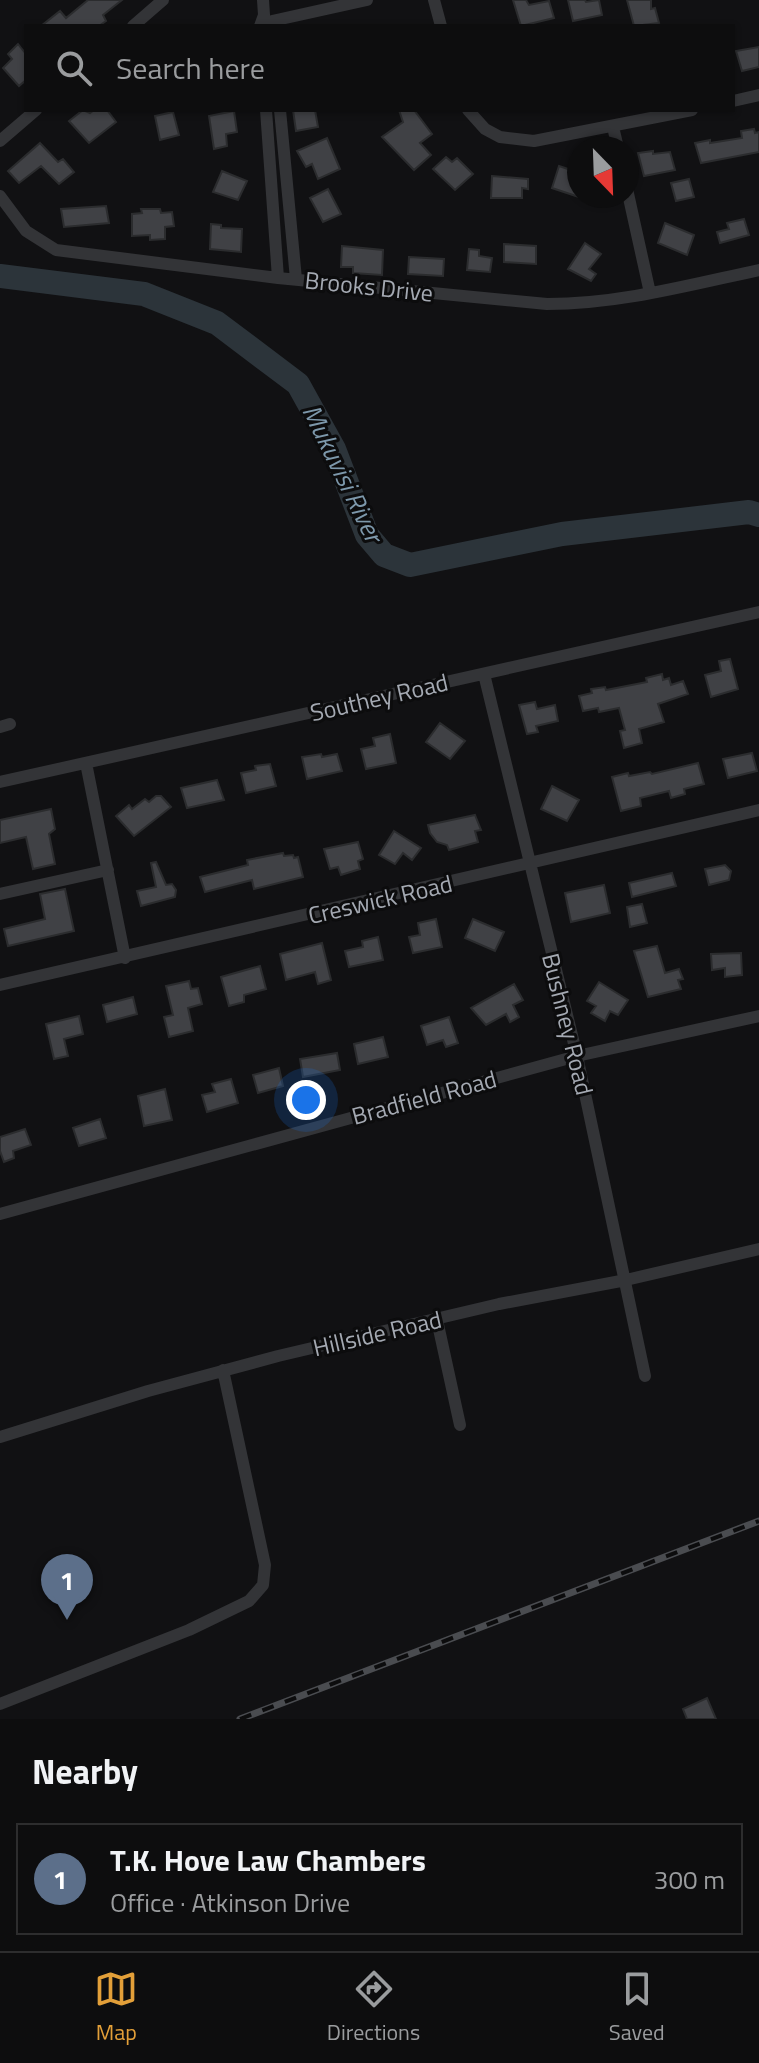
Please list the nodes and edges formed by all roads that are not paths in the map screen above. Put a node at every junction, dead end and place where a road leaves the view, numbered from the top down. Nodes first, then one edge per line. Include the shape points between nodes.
1 (163, 0) edge
2 (263, 0) edge
3 (367, 0) edge
4 (434, 0) edge
5 (267, 22) edge
6 (135, 24) edge
7 (440, 24) edge
8 (759, 95) edge
9 (735, 101) edge
10 (34, 112) edge
11 (266, 112) edge
12 (280, 112) edge
13 (470, 112) edge
14 (683, 112) edge
15 (613, 127) junction
16 (615, 136) edge
17 (0, 141) edge
18 (0, 196) edge
19 (631, 208) edge
20 (759, 270) edge
21 (278, 278) junction
22 (296, 279) junction
23 (650, 293) junction
24 (759, 612) edge
25 (484, 674) junction
26 (86, 763) junction
27 (0, 782) edge
28 (759, 810) edge
29 (529, 864) junction
30 (108, 870) junction
31 (0, 894) edge
32 (125, 958) junction
33 (0, 985) edge
34 (759, 1016) edge
35 (577, 1056) junction
36 (0, 1214) edge
37 (759, 1249) edge
38 (626, 1280) junction
39 (437, 1320) junction
40 (223, 1370) junction
41 (645, 1376) dead end
42 (460, 1425) dead end
43 (0, 1437) edge
44 (0, 1704) edge

1 - 6 street
2 - 5 street
3 - 5 street
4 - 7 street
8 - 9 street
10 - 17 street
11 - 21 street
12 - 22 street
13 - 15 street via 485,129 512,140
14 - 15 street
15 - 16 street
18 - 21 street, Brooks Drive via 26,231 56,250
19 - 23 street
20 - 23 street, Brooks Drive
21 - 22 street, Brooks Drive
22 - 23 street, Brooks Drive via 547,304
24 - 25 street, Southey Road
25 - 26 street, Southey Road
25 - 29 street, Bushney Road
26 - 27 street, Southey Road
26 - 30 street
28 - 29 street, Creswick Road
29 - 32 street, Creswick Road
29 - 35 street, Bushney Road
30 - 31 street
30 - 32 street
32 - 33 street, Creswick Road
34 - 35 street, Bradfield Road
35 - 36 street, Bradfield Road
35 - 38 street, Bushney Road
37 - 38 street, Hillside Road
38 - 39 street, Hillside Road
38 - 41 street, Bushney Road
39 - 40 street, Hillside Road
39 - 42 street
40 - 43 street, Hillside Road
40 - 44 street via 265,1565 258,1593 189,1630

